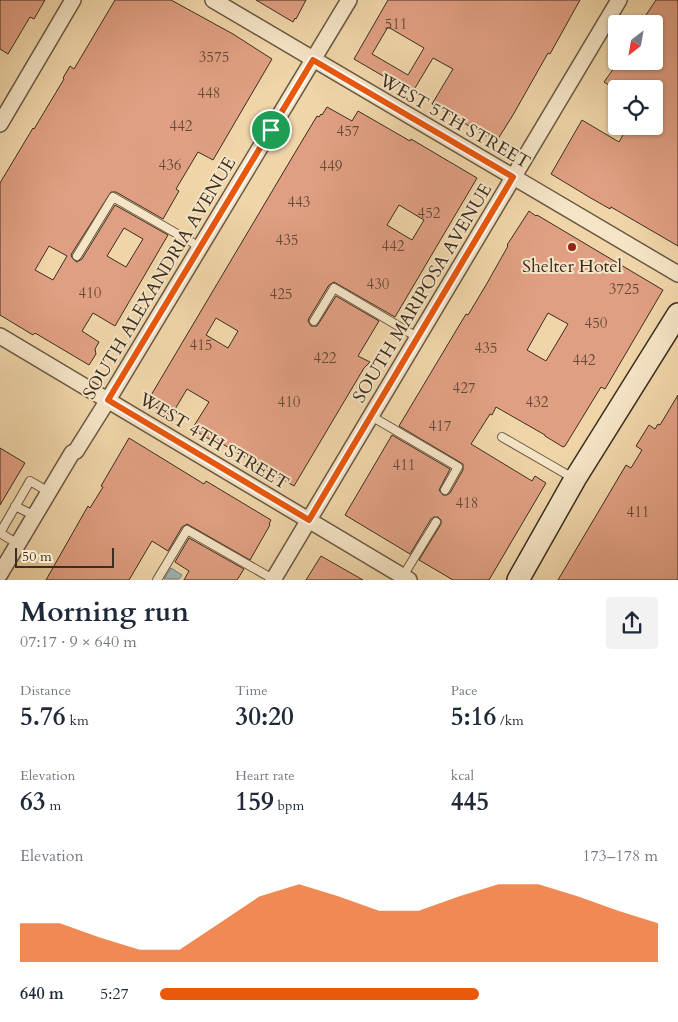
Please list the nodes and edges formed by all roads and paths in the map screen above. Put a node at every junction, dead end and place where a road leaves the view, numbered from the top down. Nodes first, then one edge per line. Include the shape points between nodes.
1 (73, 0) edge
2 (214, 0) edge
3 (349, 0) edge
4 (619, 0) edge
5 (313, 60) junction
6 (0, 124) edge
7 (513, 177) junction
8 (200, 247) junction
9 (77, 256) dead end
10 (678, 274) edge
11 (678, 314) edge
12 (314, 322) dead end
13 (0, 336) edge
14 (417, 337) junction
15 (108, 400) junction
16 (371, 416) junction
17 (502, 437) dead end
18 (575, 479) junction
19 (445, 490) dead end
20 (49, 492) junction
21 (16, 506) junction
22 (34, 516) junction
23 (309, 520) junction
24 (436, 522) dead end
25 (0, 533) edge
26 (18, 544) junction
27 (0, 574) edge
28 (399, 576) edge
29 (273, 579) edge
30 (157, 580) edge
31 (518, 580) edge

1 - 6 street
2 - 5 street, WEST 5TH STREET
3 - 5 street, SOUTH ALEXANDRIA AVENUE
4 - 7 street, SOUTH MARIPOSA AVENUE
5 - 7 street, WEST 5TH STREET
5 - 8 street, SOUTH ALEXANDRIA AVENUE
7 - 10 street, WEST 5TH STREET
7 - 14 street, SOUTH MARIPOSA AVENUE
8 - 9 lane via 113,197
8 - 15 street, SOUTH ALEXANDRIA AVENUE
11 - 18 main road
12 - 14 lane via 334,288
13 - 15 street, WEST 4TH STREET
14 - 16 street, SOUTH MARIPOSA AVENUE
15 - 20 street, SOUTH ALEXANDRIA AVENUE
15 - 23 street, WEST 4TH STREET
16 - 19 lane via 458,467
16 - 23 street, SOUTH MARIPOSA AVENUE
17 - 18 lane
18 - 31 main road
20 - 21 lane via 30,481
20 - 22 street, SOUTH ALEXANDRIA AVENUE
21 - 22 lane
21 - 25 lane
22 - 26 street, SOUTH ALEXANDRIA AVENUE
23 - 28 street, WEST 4TH STREET
23 - 29 street, SOUTH MARIPOSA AVENUE
24 - 28 lane
25 - 26 lane
26 - 27 street, SOUTH ALEXANDRIA AVENUE
29 - 30 lane via 187,530

